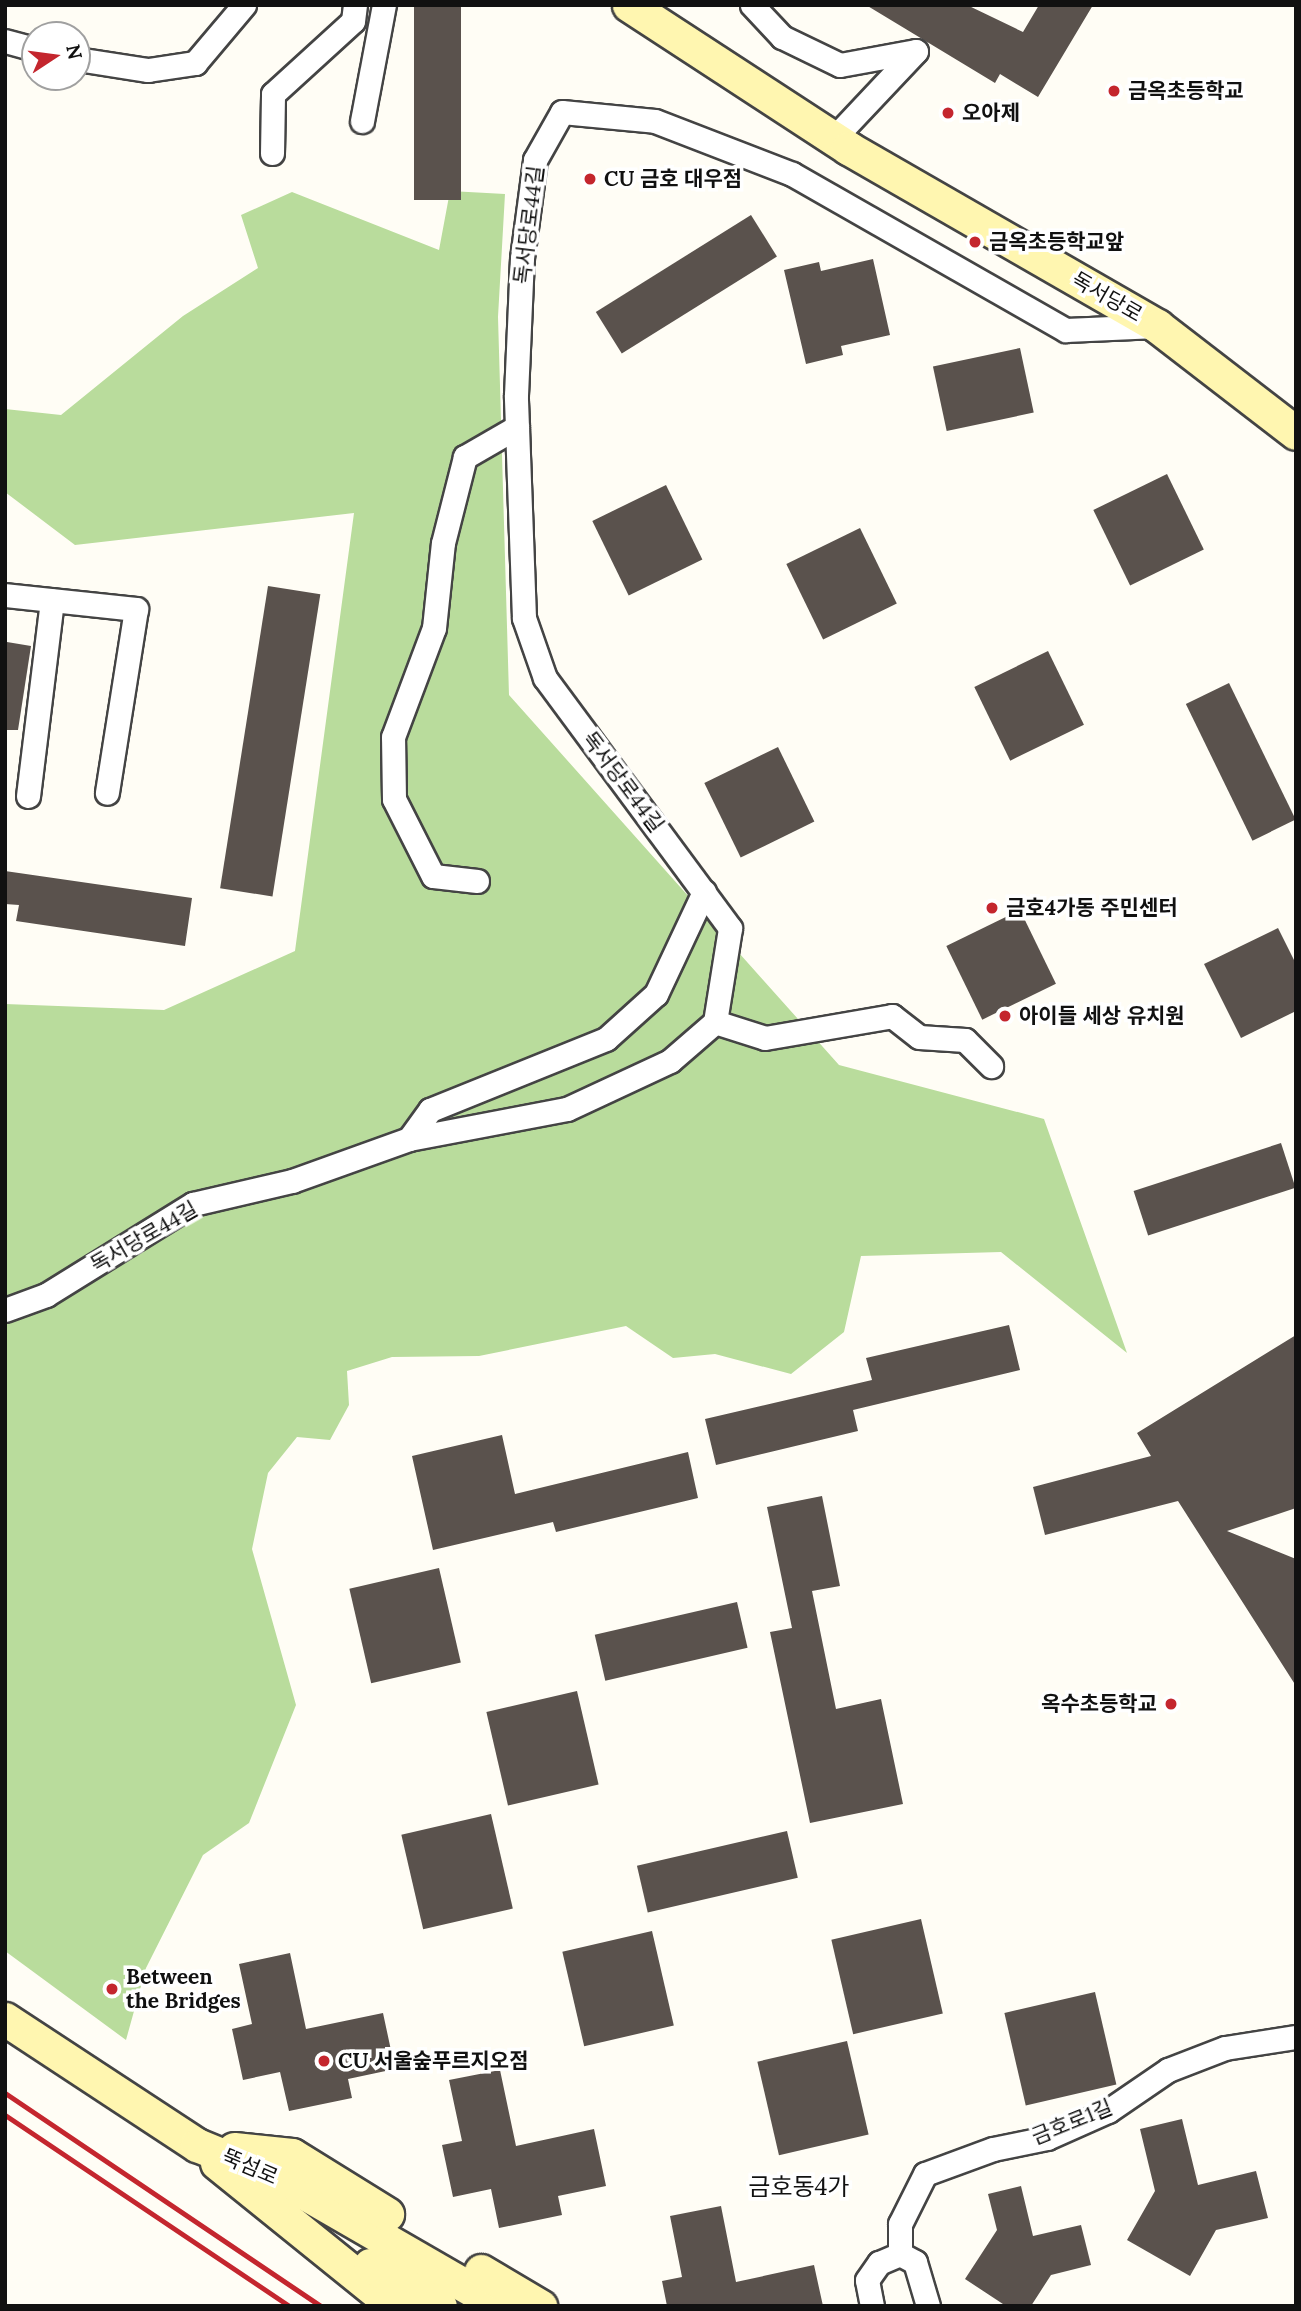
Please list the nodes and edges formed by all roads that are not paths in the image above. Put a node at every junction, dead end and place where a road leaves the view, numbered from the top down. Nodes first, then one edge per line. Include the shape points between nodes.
1 (244, 5) edge
2 (355, 5) edge
3 (384, 5) edge
4 (629, 5) edge
5 (752, 5) edge
6 (91, 61) edge
7 (362, 121) dead end
8 (834, 138) junction
9 (272, 153) dead end
10 (1157, 326) junction
11 (517, 427) junction
12 (1296, 433) edge
13 (5, 594) edge
14 (52, 600) junction
15 (107, 793) dead end
16 (28, 796) dead end
17 (477, 881) dead end
18 (704, 892) junction
19 (715, 1022) junction
20 (991, 1066) dead end
21 (408, 1139) junction
22 (5, 1310) edge
23 (5, 2020) edge
24 (1296, 2037) edge
25 (197, 2145) junction
26 (267, 2207) junction
27 (900, 2254) junction
28 (394, 2306) edge
29 (440, 2306) edge
30 (500, 2306) edge
31 (540, 2306) edge
32 (872, 2306) edge
33 (928, 2306) edge

1 - 6 street via 195,63 148,70
2 - 9 street via 353,20 273,94
3 - 7 street
4 - 8 main road, 독서당로
5 - 8 street via 782,37 840,65 916,51
8 - 10 main road, 독서당로
10 - 11 street, 독서당로44길 via 1066,330 792,174 655,121 562,112 535,160 522,258
10 - 12 main road, 독서당로
11 - 17 street via 465,457 443,543 434,628 393,737 394,799 433,876
11 - 18 street, 독서당로44길 via 524,618 545,678
13 - 14 street
14 - 15 street via 136,609
14 - 16 street
18 - 19 street, 독서당로44길 via 730,928
18 - 21 street via 656,994 606,1039 430,1110
19 - 20 street via 765,1038 892,1016 919,1037 965,1040
19 - 21 street, 독서당로44길 via 670,1061 567,1109
21 - 22 street, 독서당로44길 via 292,1181 193,1204 46,1295
23 - 25 main road, 뚝섬로
24 - 27 street, 금호로1길 via 1225,2048 1168,2070 1108,2111 1047,2138 993,2149 925,2174 900,2224
25 - 26 main road
25 - 30 main road, 뚝섬로 via 282,2180
25 - 31 main road via 292,2155
26 - 28 main road
26 - 29 main road, 뚝섬로
27 - 32 street via 880,2263 867,2280
27 - 33 street via 915,2262

